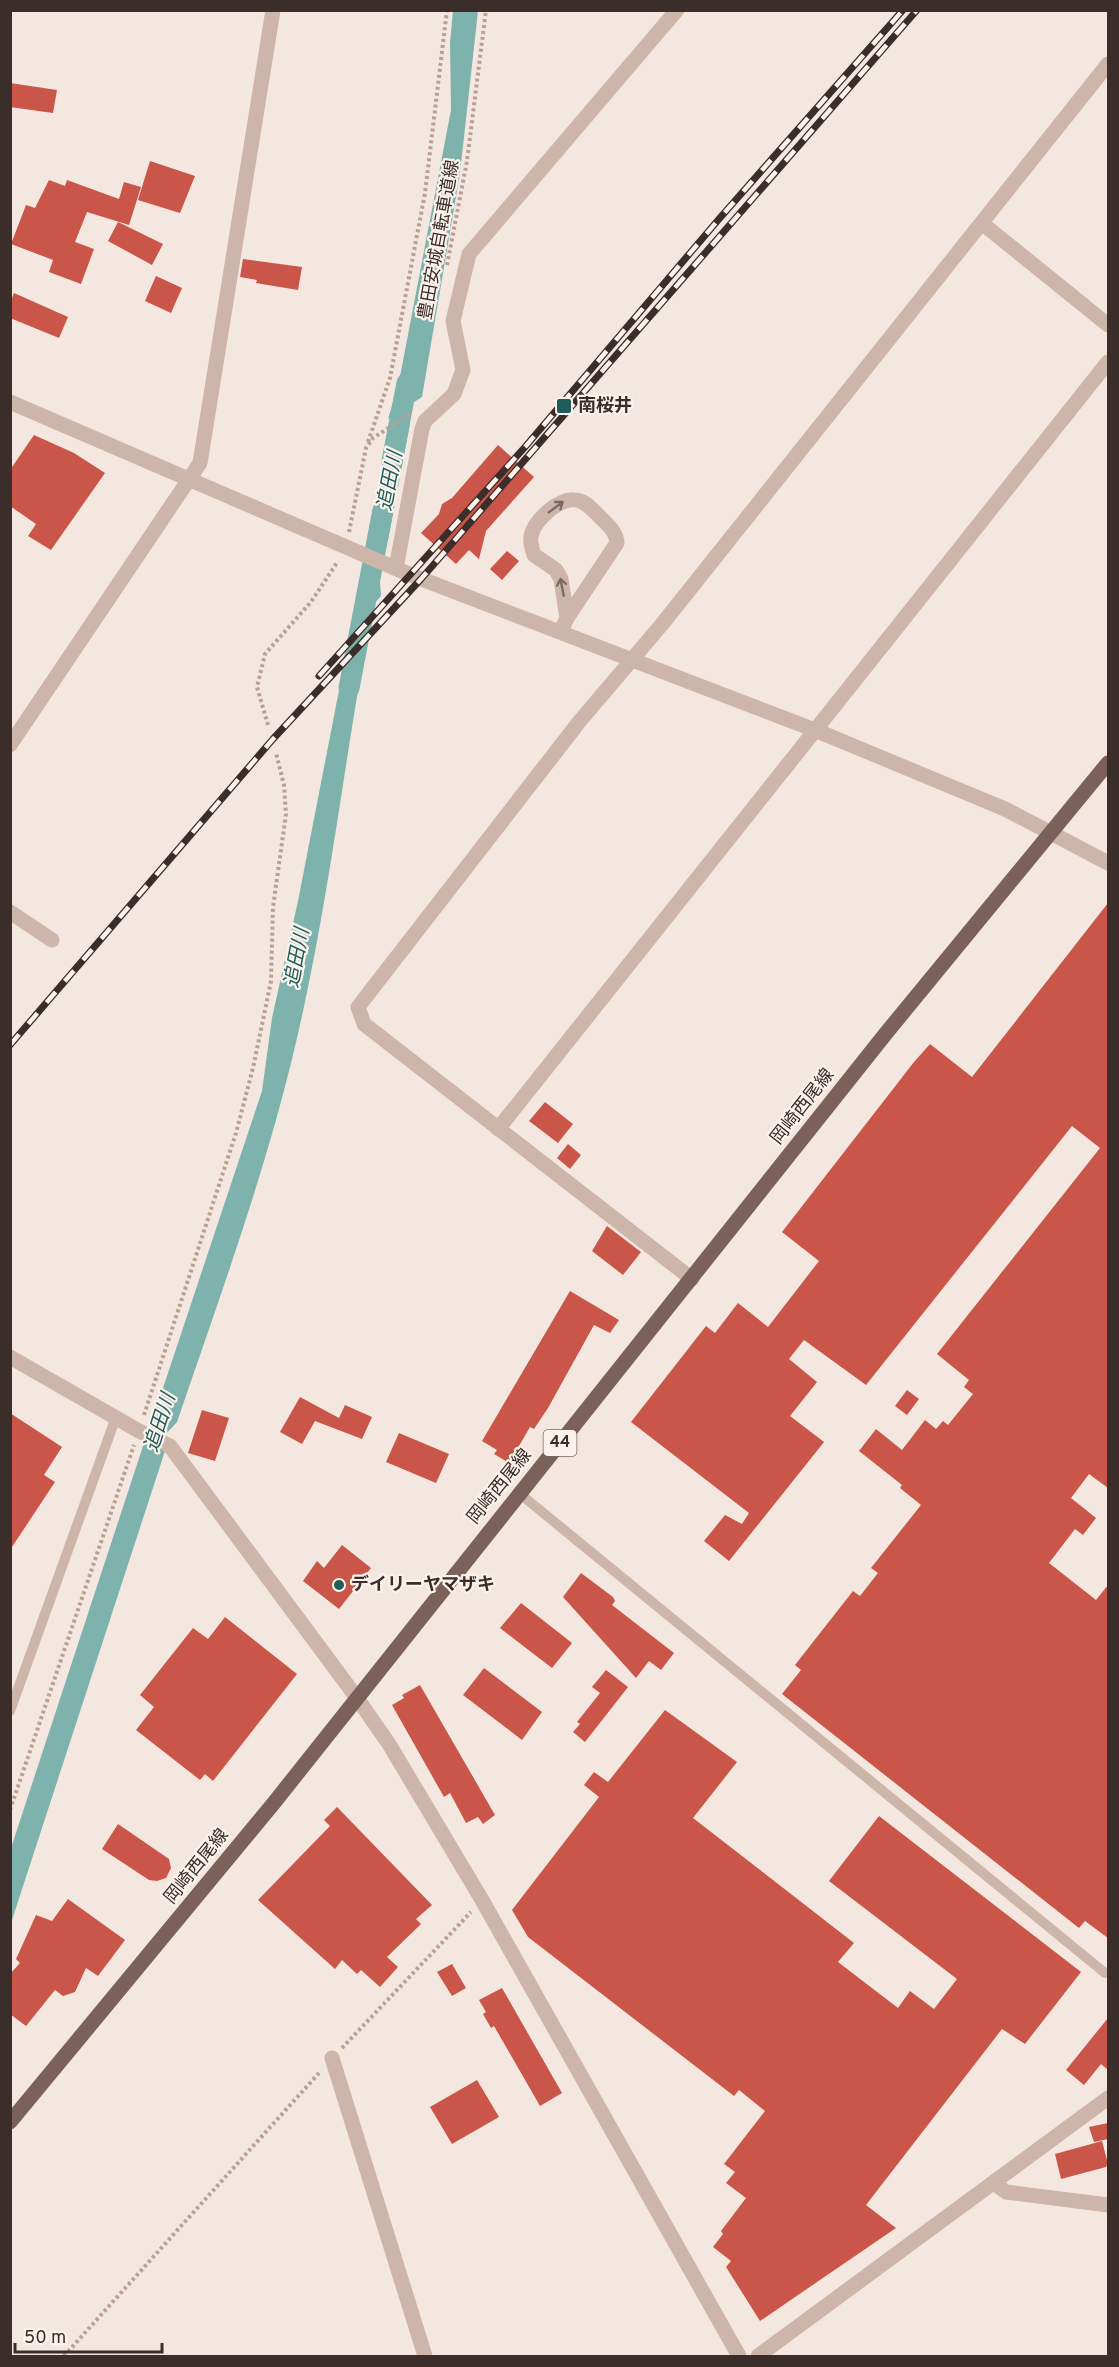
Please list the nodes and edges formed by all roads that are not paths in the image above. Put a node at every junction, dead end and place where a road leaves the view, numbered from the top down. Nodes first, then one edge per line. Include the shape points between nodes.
1 (273, 10) edge
2 (677, 10) edge
3 (1108, 64) edge
4 (982, 224) junction
5 (1108, 325) edge
6 (1108, 362) edge
7 (10, 402) edge
8 (191, 479) junction
9 (391, 566) junction
10 (564, 625) junction
11 (631, 658) junction
12 (815, 730) junction
13 (10, 745) edge
14 (1108, 763) edge
15 (1053, 834) junction
16 (1108, 863) edge
17 (10, 912) edge
18 (52, 940) dead end
19 (498, 1129) junction
20 (692, 1279) junction
21 (10, 1357) edge
22 (116, 1417) junction
23 (519, 1493) junction
24 (357, 1698) junction
25 (10, 1711) edge
26 (1105, 1973) dead end
27 (332, 2058) road end
28 (1108, 2098) edge
29 (10, 2122) edge
30 (994, 2183) junction
31 (1108, 2205) edge
32 (425, 2356) edge
33 (739, 2356) edge
34 (758, 2356) edge

1 - 8 street via 200,463
2 - 9 street via 469,254 453,321 463,370 454,394 425,421 422,429
3 - 4 street
4 - 5 street
4 - 11 street
6 - 12 street
7 - 8 street
8 - 9 street
8 - 13 street
9 - 10 street
10 -> 10 street via 561,579 556,570 534,555 531,534 558,504 578,500 613,529 616,543
10 - 11 street
11 - 12 street
11 - 19 street via 358,1007 364,1024
12 - 15 street via 1005,809
12 - 19 street
14 - 15 main road, 岡崎西尾線 / 44
15 - 16 street
15 - 20 main road, 岡崎西尾線 / 44 via 887,1032
17 - 18 street
19 - 20 street
20 - 23 main road, 岡崎西尾線 / 44
21 - 22 street
22 - 24 street via 170,1446
22 - 25 lane
23 - 24 main road, 岡崎西尾線 / 44
23 - 26 lane
24 - 29 main road, 岡崎西尾線 / 44
24 - 33 street via 390,1744 482,1900
27 - 32 street
28 - 30 street
30 - 31 street via 1006,2192
30 - 34 street

